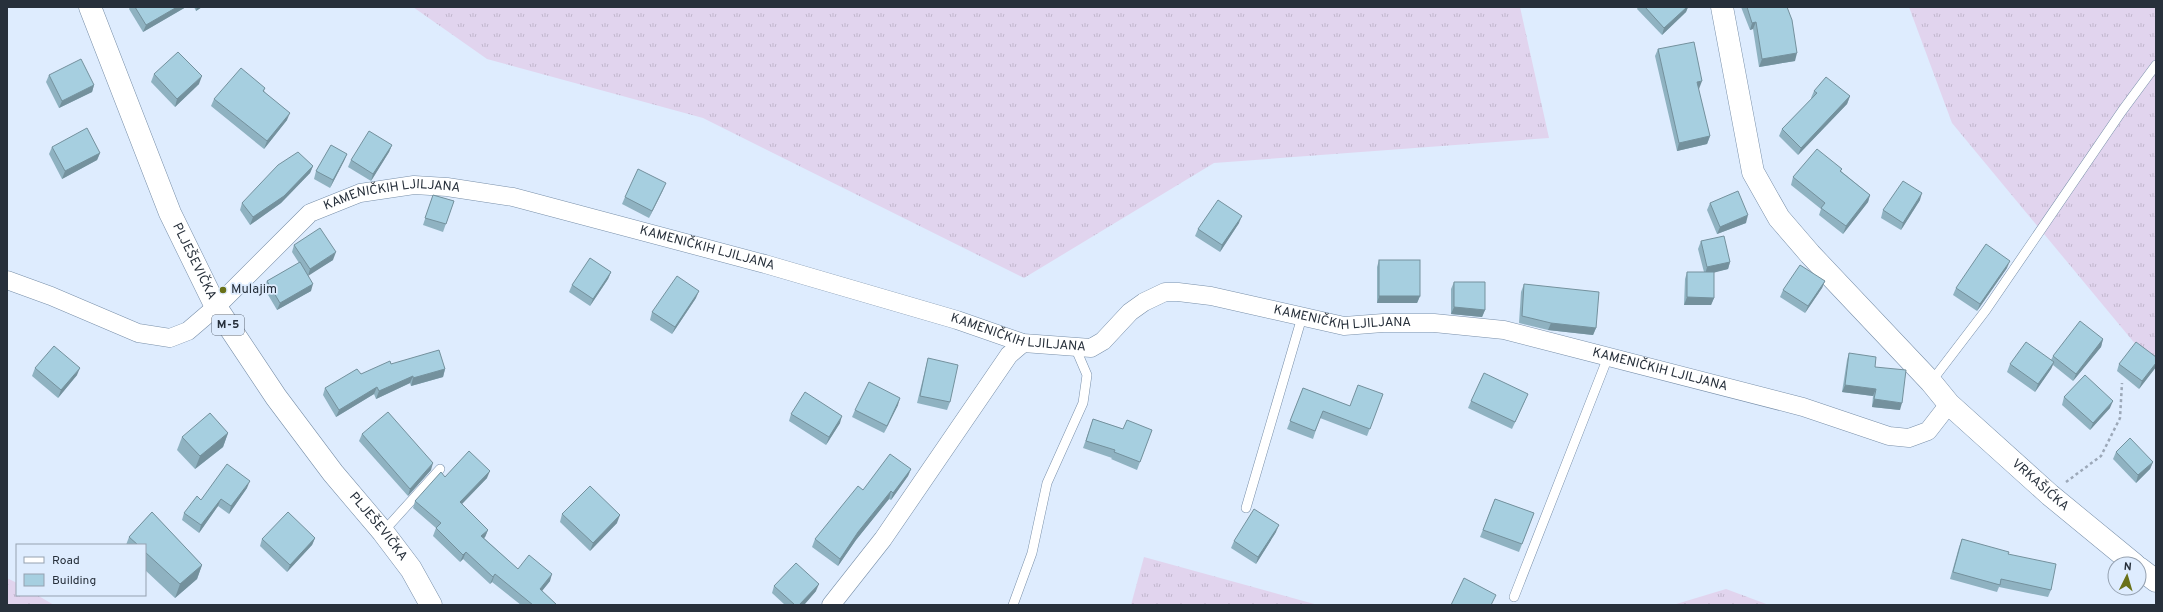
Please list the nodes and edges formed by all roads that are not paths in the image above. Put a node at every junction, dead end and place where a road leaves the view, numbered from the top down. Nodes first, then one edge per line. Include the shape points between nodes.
1 (90, 7) edge
2 (1722, 7) edge
3 (2156, 65) edge
4 (7, 280) edge
5 (216, 307) junction
6 (1302, 317) junction
7 (1023, 344) junction
8 (1075, 347) junction
9 (1608, 357) junction
10 (1931, 382) junction
11 (1949, 404) junction
12 (440, 469) dead end
13 (1246, 508) dead end
14 (383, 532) junction
15 (2124, 556) edge
16 (2147, 574) edge
17 (2156, 581) edge
18 (1514, 597) dead end
19 (431, 605) edge
20 (831, 605) edge
21 (1013, 605) edge

1 - 5 street, PLJEŠEVIČKA / M-5 via 170,213
2 - 10 street, VRKAŠIĆKA via 1753,172 1779,218
3 - 10 lane via 1986,310
4 - 5 street, KAMENIČKIH LJILJANA via 138,333 170,338 181,335
5 - 7 street, KAMENIČKIH LJILJANA via 310,213 360,193 414,185 447,187 513,198 893,300
5 - 14 street, PLJEŠEVIČKA / M-5 via 276,397 333,473
6 - 8 street, KAMENIČKIH LJILJANA via 1211,296 1165,292 1135,309 1103,341 1091,348
6 - 9 street, KAMENIČKIH LJILJANA via 1344,326 1434,323 1504,330
6 - 13 lane
7 - 8 street, KAMENIČKIH LJILJANA
7 - 20 street via 1009,355 883,539
8 - 21 lane via 1087,375 1083,403 1047,483 1032,553
9 - 11 street, KAMENIČKIH LJILJANA via 1803,407 1889,436 1909,438 1928,430
9 - 18 lane
10 - 11 street, VRKAŠIĆKA
11 - 15 street, VRKAŠIĆKA via 2050,495
12 - 14 lane
14 - 19 street, PLJEŠEVIČKA / M-5 via 411,569
16 - 17 street

